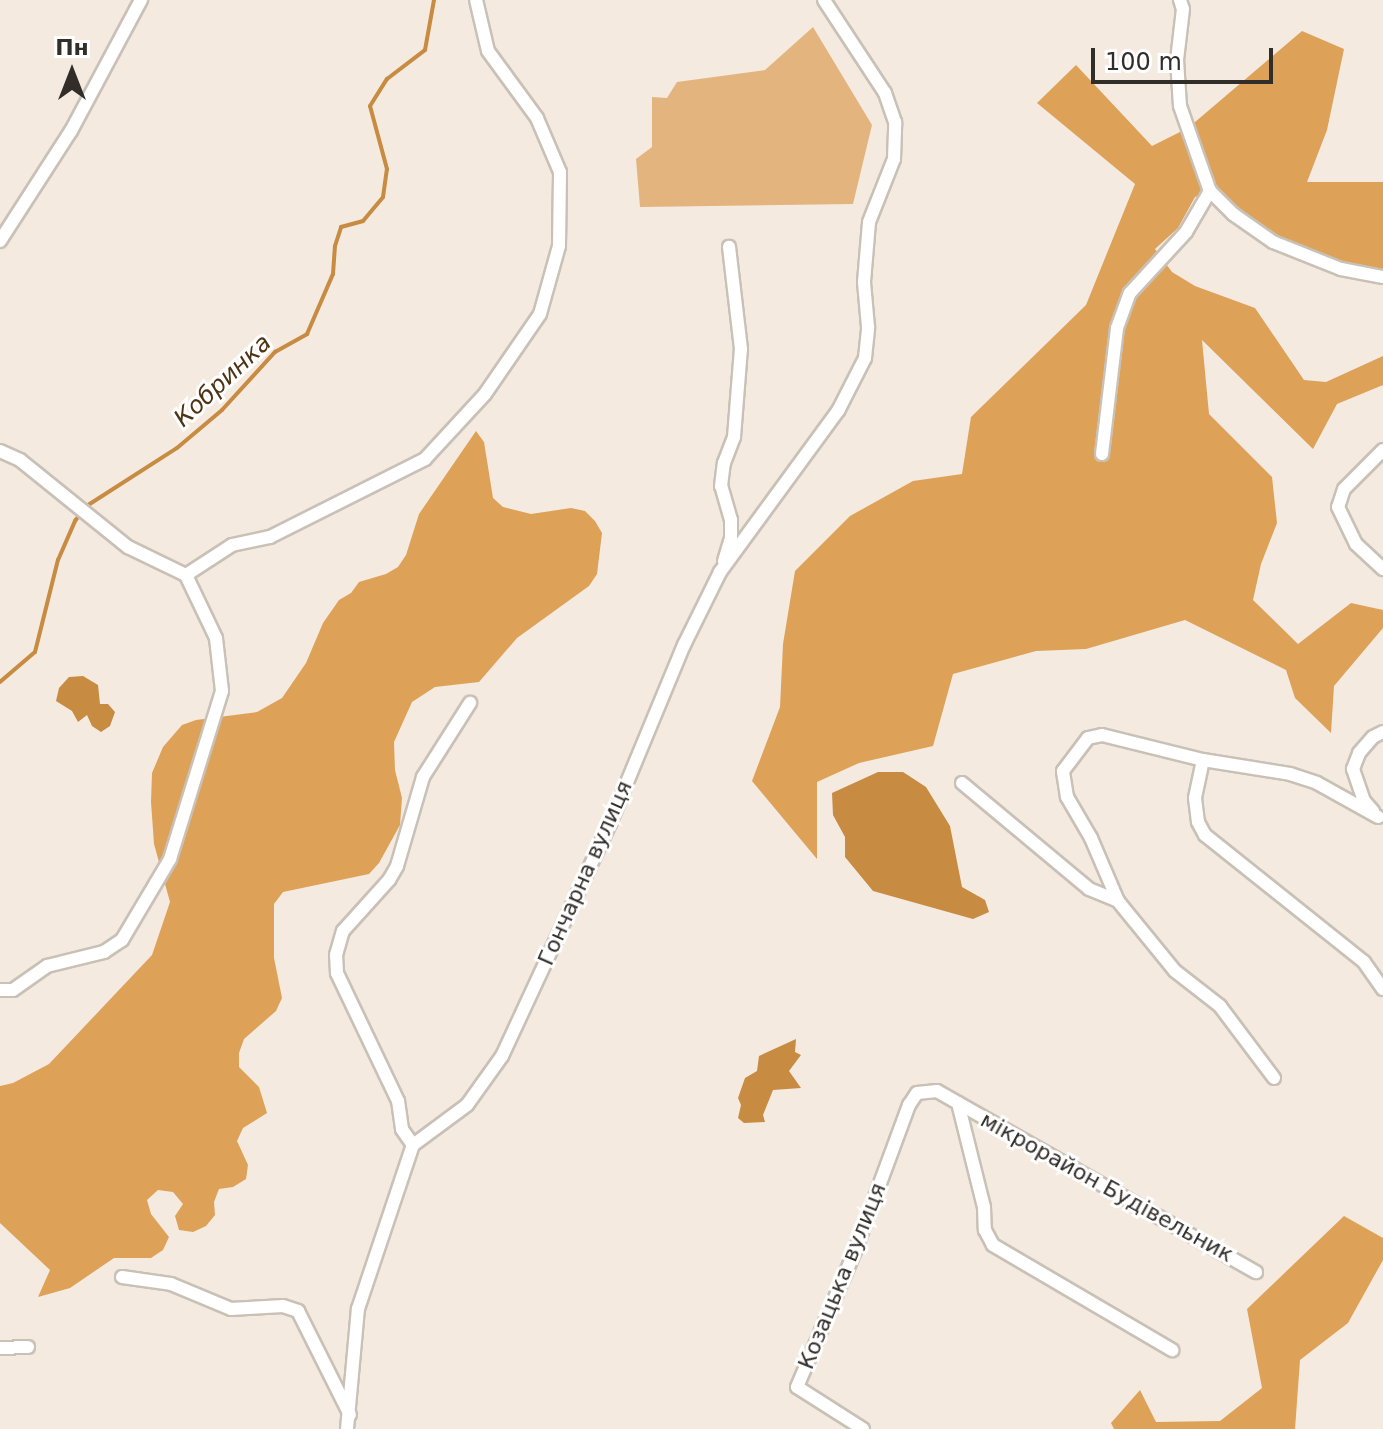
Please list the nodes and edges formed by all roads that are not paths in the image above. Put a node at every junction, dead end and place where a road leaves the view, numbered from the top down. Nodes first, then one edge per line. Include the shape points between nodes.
1 (141, 0) edge
2 (476, 0) edge
3 (824, 0) edge
4 (1180, 0) edge
5 (1210, 191) junction
6 (0, 241) edge
7 (729, 247) dead end
8 (1383, 277) edge
9 (1383, 450) edge
10 (0, 451) edge
11 (1102, 454) dead end
12 (1383, 569) edge
13 (720, 572) junction
14 (186, 575) junction
15 (470, 703) dead end
16 (1383, 732) edge
17 (1203, 760) junction
18 (962, 783) dead end
19 (1380, 820) edge
20 (1118, 901) junction
21 (1383, 989) edge
22 (0, 990) edge
23 (1274, 1078) dead end
24 (917, 1093) joint
25 (958, 1103) junction
26 (413, 1145) junction
27 (1256, 1272) dead end
28 (122, 1277) dead end
29 (28, 1347) dead end
30 (0, 1348) edge
31 (1172, 1350) dead end
32 (350, 1415) junction
33 (347, 1429) edge
34 (863, 1429) edge

1 - 6 street via 71,131
2 - 14 street via 488,51 537,118 560,172 559,246 540,314 485,394 425,459 270,537 232,545
3 - 13 street, Гончарна вулиця via 885,93 895,122 894,159 869,222 865,358 838,411
4 - 5 street via 1180,106
5 - 8 street via 1273,242 1341,269
5 - 11 street via 1186,232 1130,293 1117,328
7 - 13 street, Гончарна вулиця via 741,349 734,437 721,486 731,538
9 - 12 street via 1344,489 1338,507 1356,544
10 - 14 street via 20,460 128,547
13 - 26 street, Гончарна вулиця via 502,1056 467,1105
14 - 22 street via 216,638 222,691 170,859 122,940 104,952 47,966 13,990
15 - 26 street via 423,777 397,866 343,931 336,955 337,973 398,1101 402,1129
16 - 19 street via 1359,753 1353,769 1364,801
17 - 19 street via 1317,783
17 - 20 street via 1102,735 1088,738 1063,771 1067,797
17 - 21 street via 1195,798 1205,835 1364,962
18 - 20 street via 1089,889
20 - 23 street via 1175,971 1220,1006
24 - 25 street, мікрорайон Будівельник via 937,1091
24 - 34 street, Козацька вулиця via 797,1387
25 - 27 street, мікрорайон Будівельник
25 - 31 street, мікрорайон Будівельник via 985,1230 993,1245
26 - 32 street via 358,1309
28 - 32 street via 171,1284 231,1309 283,1306 298,1311
29 - 30 street
32 - 33 street

